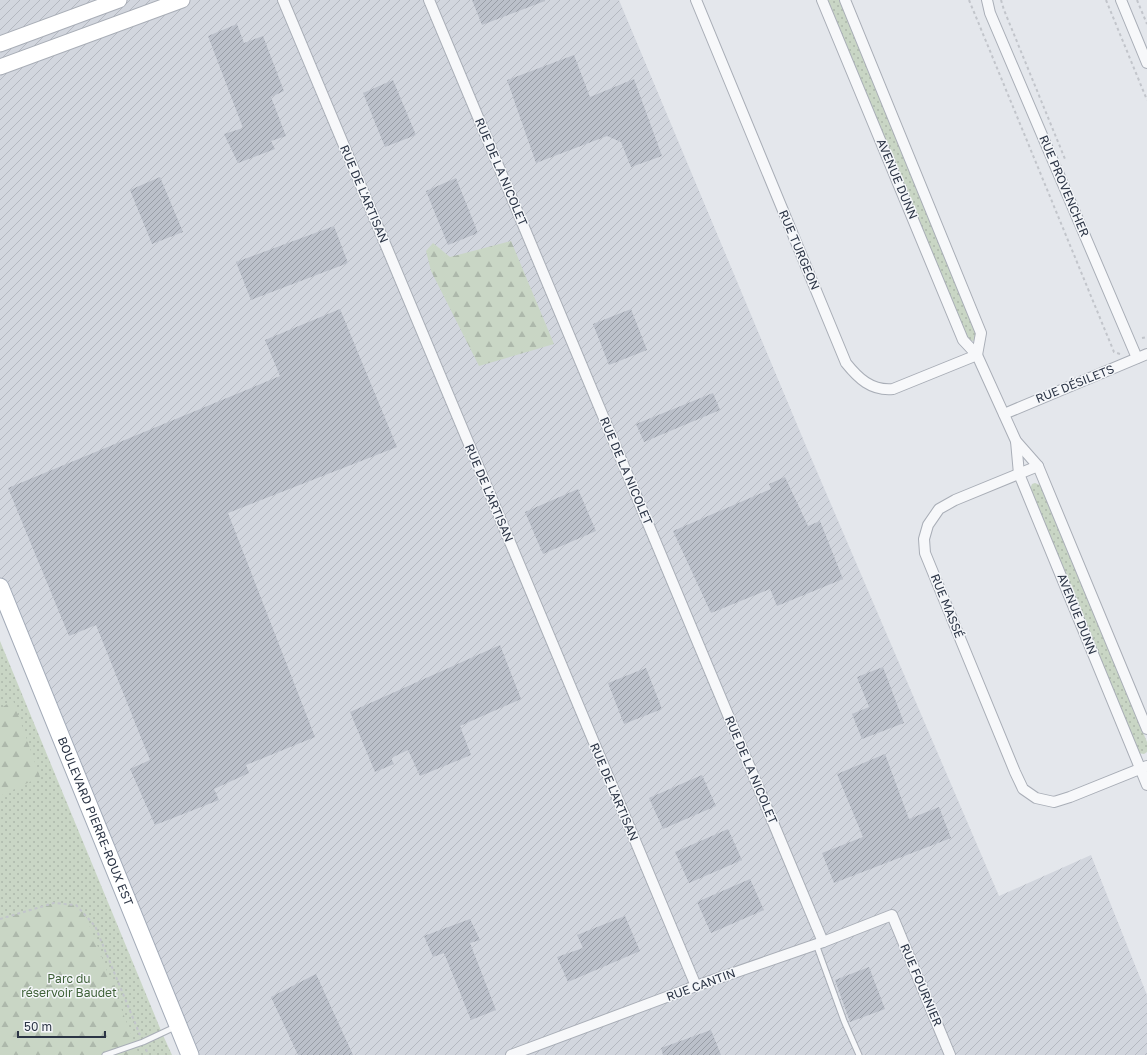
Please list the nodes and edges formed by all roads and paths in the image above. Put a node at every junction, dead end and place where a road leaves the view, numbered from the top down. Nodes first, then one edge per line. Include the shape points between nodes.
1 (119, 0) edge
2 (182, 0) edge
3 (283, 0) edge
4 (429, 0) edge
5 (696, 0) edge
6 (822, 0) edge
7 (845, 0) edge
8 (983, 0) edge
9 (987, 0) edge
10 (1106, 0) edge
11 (1121, 0) edge
12 (1137, 0) edge
13 (990, 14) junction
14 (1147, 24) edge
15 (0, 44) edge
16 (1147, 63) edge
17 (0, 67) edge
18 (1147, 100) edge
19 (1147, 337) edge
20 (1142, 338) dead end
21 (1147, 354) edge
22 (977, 355) junction
23 (1137, 358) junction
24 (1004, 414) junction
25 (1016, 441) junction
26 (1038, 466) junction
27 (1019, 474) junction
28 (0, 587) edge
29 (1147, 729) edge
30 (1144, 768) edge
31 (1147, 785) edge
32 (892, 915) joint
33 (0, 918) edge
34 (819, 943) junction
35 (696, 986) junction
36 (178, 1026) junction
37 (143, 1042) junction
38 (105, 1055) edge
39 (148, 1055) edge
40 (190, 1055) edge
41 (511, 1055) edge
42 (859, 1055) edge
43 (950, 1055) edge

1 - 15 main road
2 - 17 main road
3 - 35 street, RUE DE L'ARTISAN
4 - 34 street, RUE DE LA NICOLET
5 - 22 street, RUE TURGEON via 846,363 857,377 876,388 893,389
6 - 22 street, AVENUE DUNN via 963,340
7 - 22 street, AVENUE DUNN via 982,333
8 - 13 street, RUE PROVENCHER
9 - 13 street, RUE PROVENCHER
10 - 18 path
11 - 16 street
12 - 14 path
13 - 23 street, RUE PROVENCHER
19 - 20 path
21 - 23 street, RUE DÉSILETS
22 - 24 street, AVENUE DUNN
23 - 24 street, RUE DÉSILETS
24 - 25 street, AVENUE DUNN
25 - 26 street, AVENUE DUNN
25 - 27 street, AVENUE DUNN
26 - 27 street, RUE MASSÉ
26 - 29 street, AVENUE DUNN
27 - 30 street, AVENUE DUNN
27 - 30 street, RUE MASSÉ via 938,509 928,525 924,538 925,553 1015,772 1023,788 1036,798 1054,802
28 - 36 main road, BOULEVARD PIERRE-ROUX EST
30 - 31 street, AVENUE DUNN
32 - 34 street, RUE CANTIN
32 - 43 street, RUE FOURNIER
33 - 37 path via 54,903 76,905 95,926
34 - 35 street, RUE CANTIN
34 - 42 lane via 844,1021
35 - 41 street, RUE CANTIN
36 - 37 lane
36 - 40 main road, BOULEVARD PIERRE-ROUX EST
37 - 38 lane
37 - 39 path

